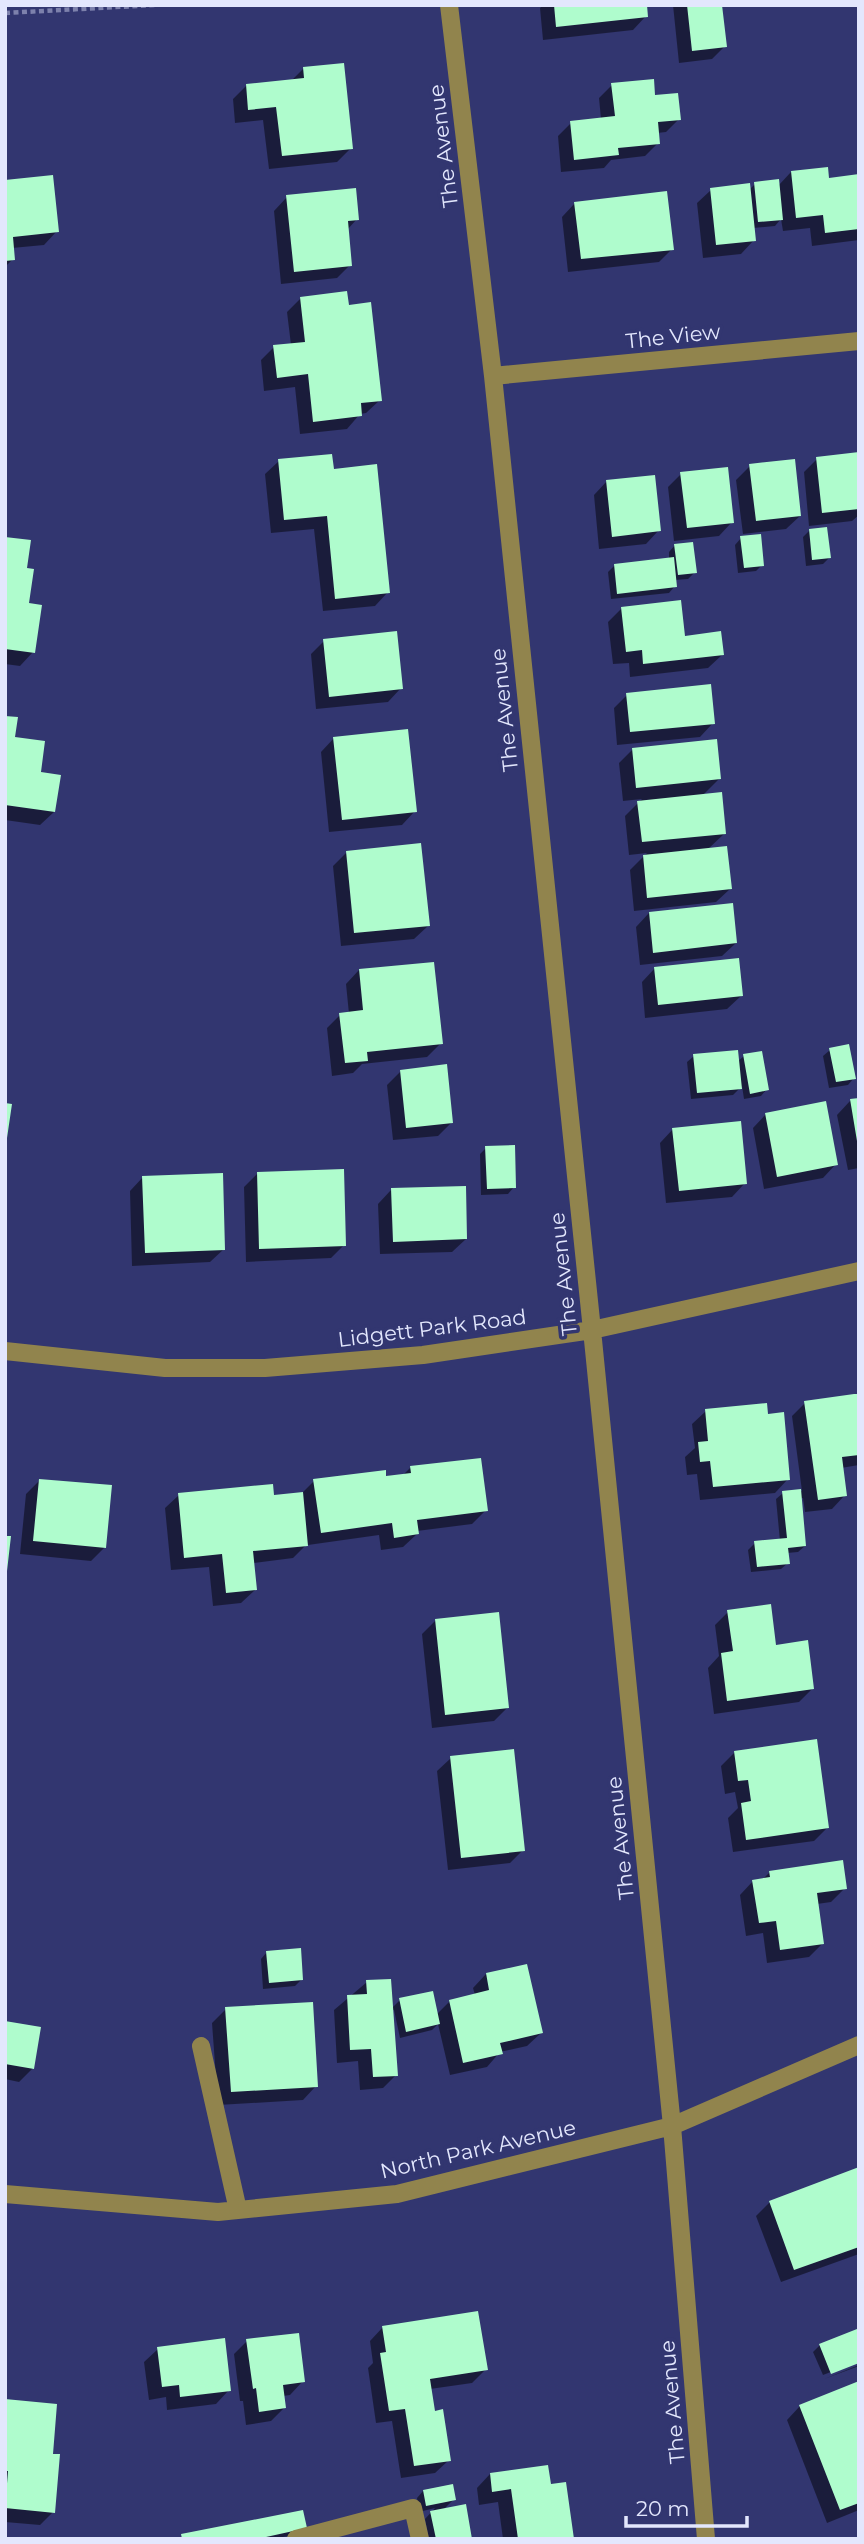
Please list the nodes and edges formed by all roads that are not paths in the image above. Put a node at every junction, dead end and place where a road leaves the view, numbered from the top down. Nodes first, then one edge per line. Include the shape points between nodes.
1 (449, 5) edge
2 (859, 341) edge
3 (493, 376) junction
4 (859, 1271) edge
5 (592, 1330) junction
6 (5, 1351) edge
7 (859, 2045) edge
8 (201, 2046) dead end
9 (672, 2126) junction
10 (5, 2194) edge
11 (238, 2210) junction
12 (296, 2539) edge
13 (420, 2539) edge
14 (706, 2539) edge

1 - 3 street, The Avenue
2 - 3 street, The View
3 - 5 street, The Avenue
4 - 5 street, Lidgett Park Road
5 - 6 street, Lidgett Park Road via 423,1355 265,1368 165,1368
5 - 9 street, The Avenue
7 - 9 street, North Park Avenue
8 - 11 street
9 - 11 street, North Park Avenue via 397,2194
9 - 14 street, The Avenue
10 - 11 street, North Park Avenue
12 - 13 street via 413,2508

